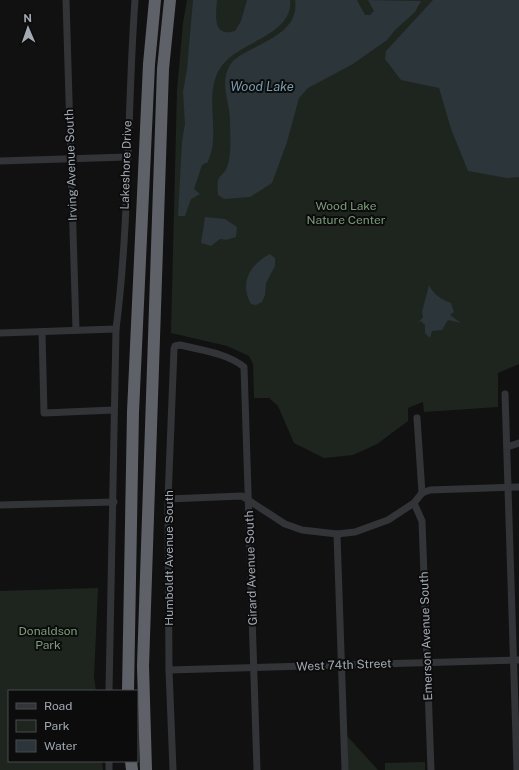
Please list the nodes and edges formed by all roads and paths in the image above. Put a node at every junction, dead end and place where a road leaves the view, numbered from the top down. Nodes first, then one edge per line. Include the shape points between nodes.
1 (66, 0) edge
2 (135, 0) edge
3 (155, 0) edge
4 (170, 0) edge
5 (127, 157) junction
6 (71, 159) junction
7 (0, 161) edge
8 (116, 329) junction
9 (76, 330) junction
10 (42, 332) junction
11 (0, 333) edge
12 (175, 346) joint
13 (505, 394) dead end
14 (114, 410) junction
15 (417, 418) dead end
16 (519, 443) edge
17 (507, 447) junction
18 (519, 487) edge
19 (508, 488) junction
20 (422, 493) junction
21 (168, 499) junction
22 (249, 501) junction
23 (114, 502) junction
24 (414, 503) junction
25 (0, 505) edge
26 (337, 534) junction
27 (516, 660) edge
28 (428, 663) junction
29 (342, 665) junction
30 (254, 668) junction
31 (169, 670) junction
32 (109, 690) edge
33 (128, 690) edge
34 (146, 770) edge
35 (173, 770) edge
36 (257, 770) edge
37 (345, 770) edge
38 (431, 770) edge
39 (517, 770) edge

1 - 6 street, Irving Avenue South
2 - 5 street, Lakeshore Drive
3 - 33 highway via 149,64 134,404
4 - 34 highway via 163,69 143,666
5 - 6 street
5 - 8 street, Lakeshore Drive via 122,284
6 - 7 street
6 - 9 street, Irving Avenue South
8 - 9 street
8 - 14 street
9 - 10 street
10 - 11 street
10 - 14 street via 44,413
12 - 21 street, Humboldt Avenue South
12 - 22 street, Girard Avenue South via 180,344 237,361 244,367
13 - 17 street
14 - 23 street
15 - 20 street
16 - 17 street
17 - 19 street
18 - 19 street
19 - 20 street via 430,490
19 - 27 street
20 - 24 street
21 - 22 street via 242,496
21 - 31 street, Humboldt Avenue South
22 - 26 street via 285,524 314,532
22 - 30 street, Girard Avenue South
23 - 25 street
23 - 32 street
24 - 26 street via 372,527
24 - 28 street, Emerson Avenue South via 422,521
26 - 29 street
27 - 28 street, West 74th Street
27 - 39 street
28 - 29 street, West 74th Street
28 - 38 street, Emerson Avenue South
29 - 30 street, West 74th Street
29 - 37 street
30 - 31 street, West 74th Street
30 - 36 street, Girard Avenue South
31 - 35 street, Humboldt Avenue South

